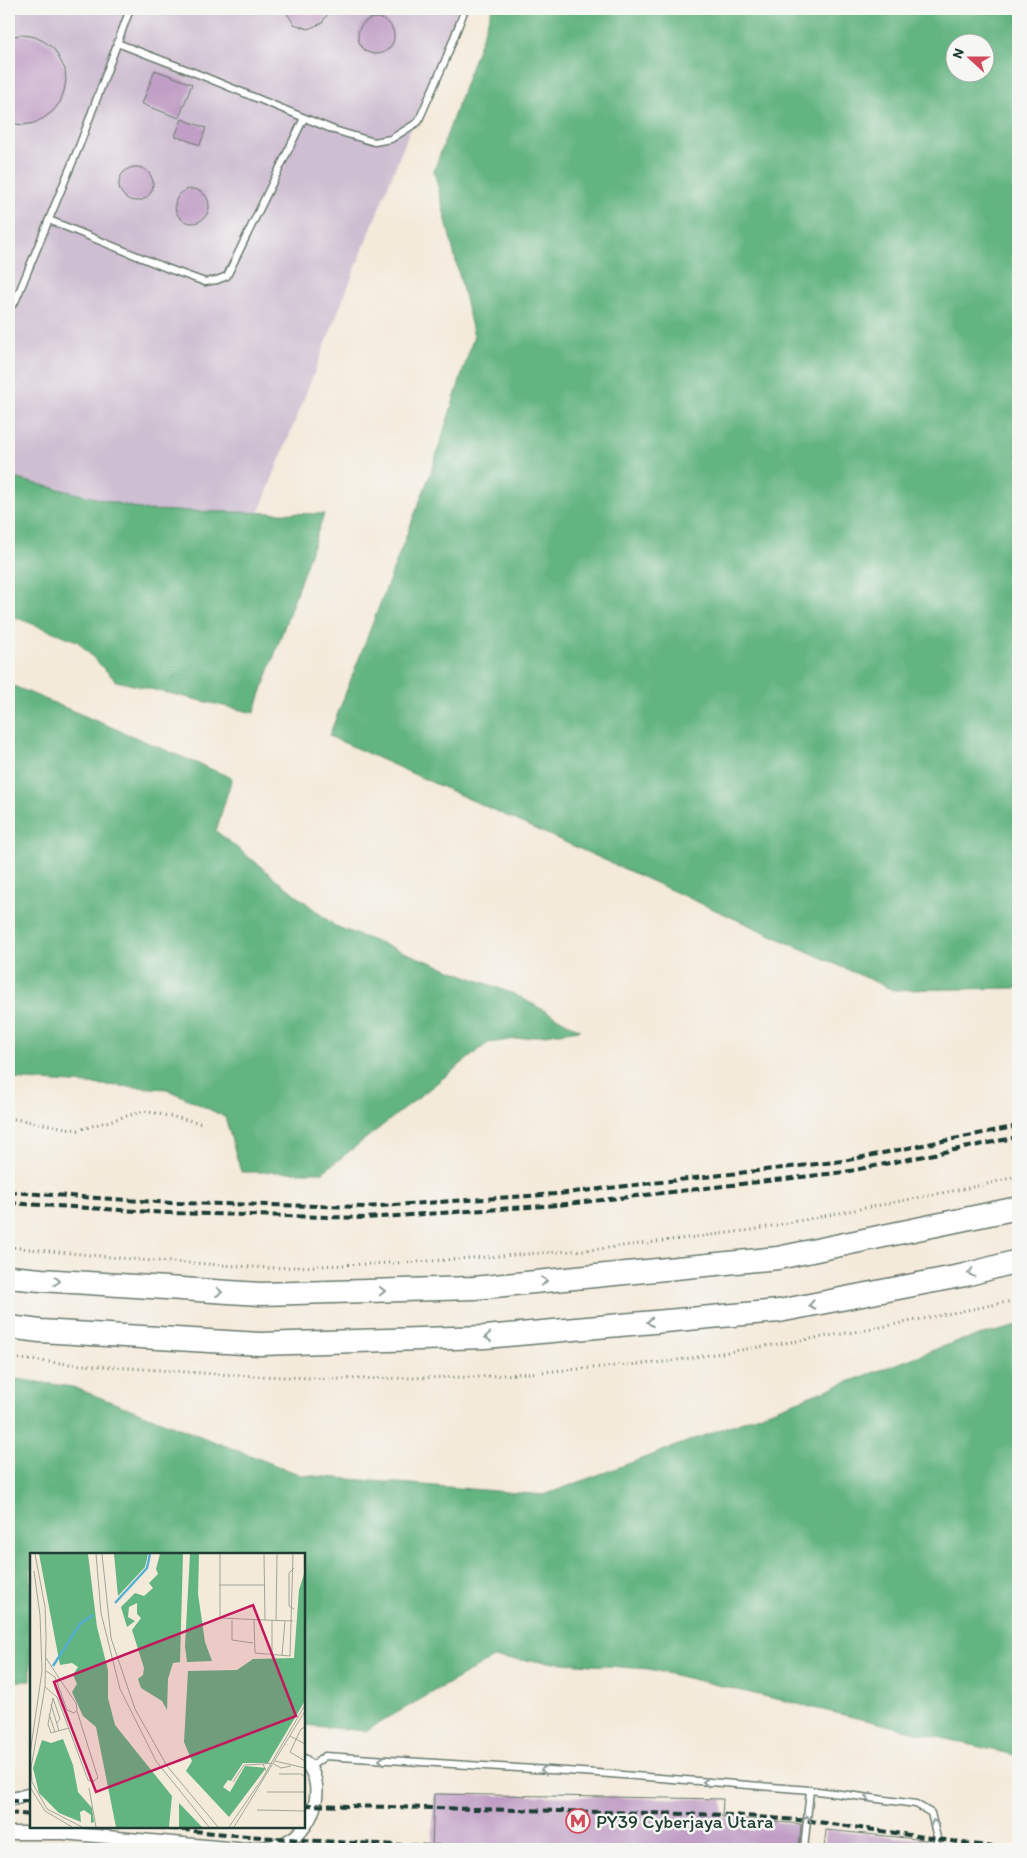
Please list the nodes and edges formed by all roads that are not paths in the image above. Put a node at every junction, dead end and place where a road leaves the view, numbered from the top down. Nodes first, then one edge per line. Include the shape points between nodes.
1 (130, 9) edge
2 (465, 9) edge
3 (117, 43) junction
4 (304, 118) junction
5 (49, 220) junction
6 (9, 308) edge
7 (1018, 1208) edge
8 (1018, 1261) edge
9 (9, 1277) edge
10 (9, 1327) edge
11 (307, 1764) edge
12 (810, 1790) junction
13 (30, 1794) edge
14 (9, 1800) edge
15 (305, 1825) edge
16 (303, 1828) edge
17 (9, 1833) edge
18 (238, 1849) edge
19 (242, 1849) edge
20 (804, 1849) edge
21 (936, 1849) edge

1 - 3 lane
2 - 4 lane via 418,122 391,140 374,142
3 - 4 lane
3 - 5 lane
4 - 5 lane via 227,276 217,280 205,282 169,270
5 - 6 lane via 15,302
9 -> 7 highway via 260,1294 474,1288 778,1258
8 -> 10 highway via 965,1275 780,1311 485,1337 260,1344
12 -> 11 lane via 325,1756
11 - 15 street via 316,1781 316,1799
20 -> 12 lane
21 -> 12 lane via 937,1838 931,1813 916,1804
13 - 14 street
16 - 19 street via 289,1840 271,1846
17 - 18 street via 63,1833

